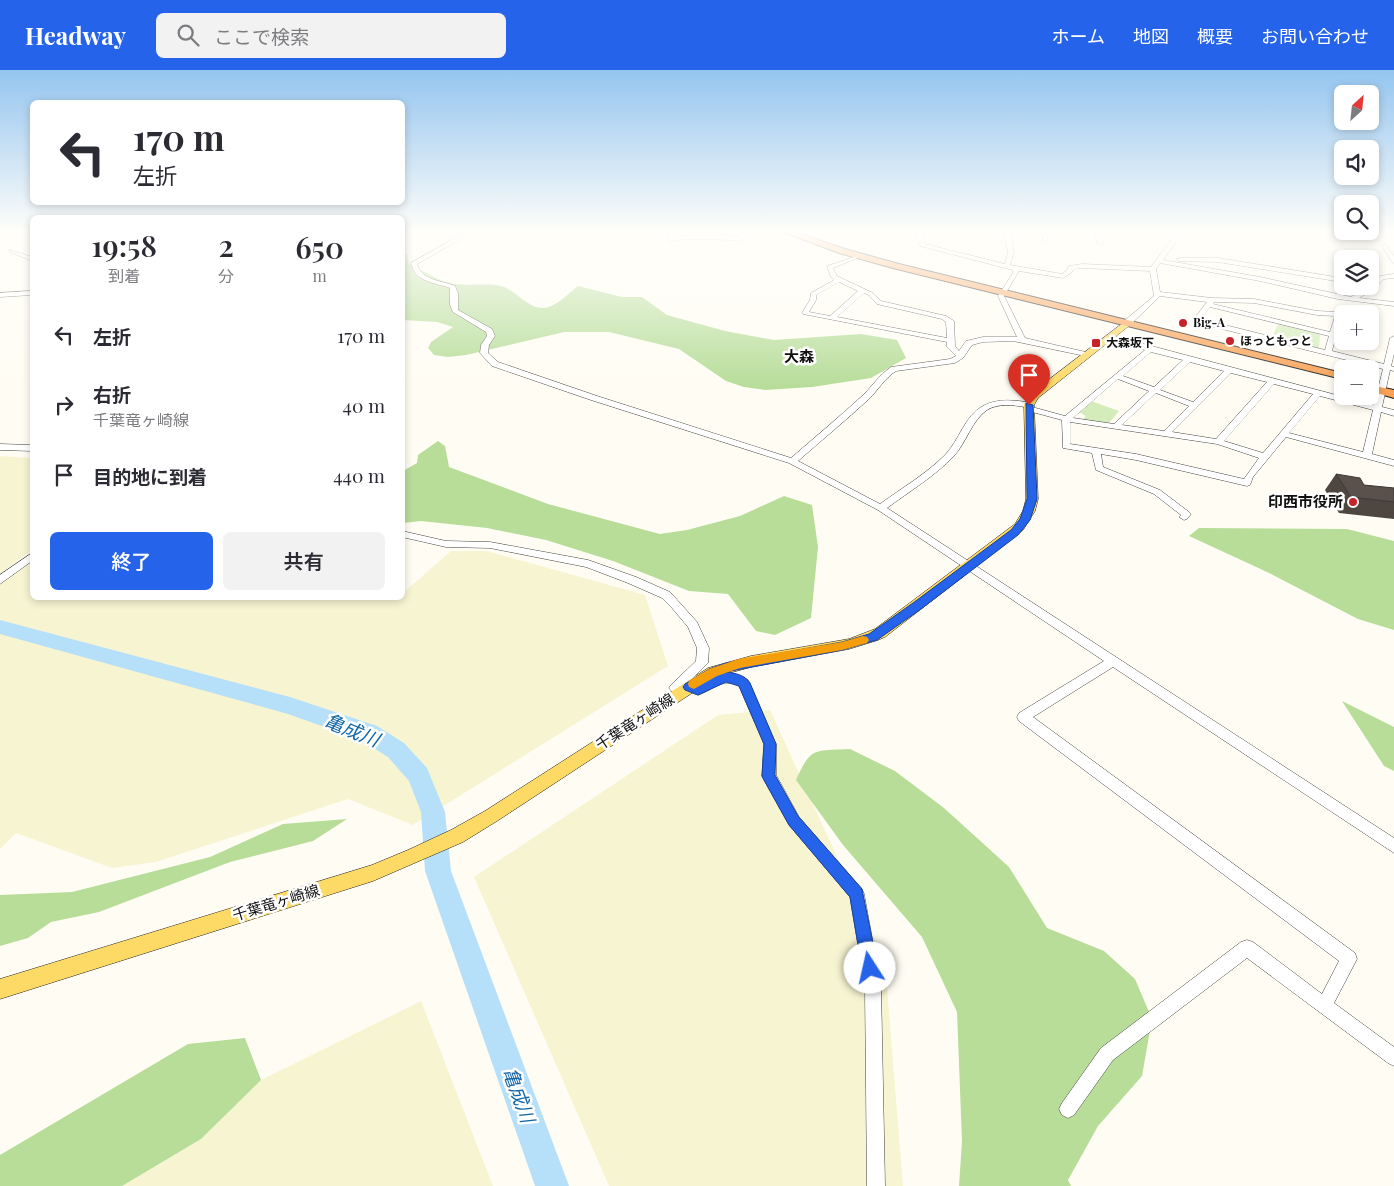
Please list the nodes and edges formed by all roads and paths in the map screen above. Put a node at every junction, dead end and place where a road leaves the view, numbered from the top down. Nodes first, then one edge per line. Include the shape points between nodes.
1 (443, 284) edge
2 (831, 284) edge
3 (851, 284) edge
4 (970, 284) edge
5 (1008, 284) edge
6 (1155, 284) edge
7 (1284, 284) edge
8 (863, 290) junction
9 (1002, 292) junction
10 (30, 293) edge
11 (1158, 294) junction
12 (0, 295) edge
13 (1354, 295) edge
14 (1349, 298) junction
15 (1210, 303) junction
16 (1394, 304) edge
17 (1345, 305) edge
18 (1334, 314) edge
19 (831, 319) junction
20 (1276, 321) junction
21 (1127, 323) junction
22 (1334, 329) edge
23 (1153, 330) junction
24 (1332, 335) junction
25 (1110, 337) junction
26 (1268, 338) junction
27 (1394, 338) edge
28 (1022, 339) junction
29 (951, 341) junction
30 (1150, 349) junction
31 (1328, 352) junction
32 (960, 356) junction
33 (1087, 356) junction
34 (1189, 359) junction
35 (1391, 368) edge
36 (1229, 370) junction
37 (1334, 374) edge
38 (1116, 376) junction
39 (1334, 379) edge
40 (1272, 381) junction
41 (1154, 390) junction
42 (1388, 390) edge
43 (1318, 393) junction
44 (1195, 405) junction
45 (1028, 407) junction
46 (1378, 409) junction
47 (1394, 413) edge
48 (1066, 419) junction
49 (1115, 427) junction
50 (1166, 434) junction
51 (1284, 434) junction
52 (1218, 442) junction
53 (0, 448) edge
54 (30, 448) edge
55 (1096, 450) junction
56 (1367, 456) junction
57 (1266, 457) junction
58 (792, 461) junction
59 (1394, 463) edge
60 (881, 508) junction
61 (1184, 516) dead end
62 (405, 535) edge
63 (30, 558) edge
64 (970, 566) junction
65 (0, 580) edge
66 (1113, 660) junction
67 (689, 687) junction
68 (1394, 846) edge
69 (0, 989) edge
70 (1324, 1006) junction
71 (1394, 1057) edge
72 (1068, 1108) dead end
73 (876, 1186) edge

1 - 58 street via 455,290 452,303 455,311 490,334 484,353 491,361 594,398
2 - 19 street via 813,294 805,313
3 - 8 street
4 - 9 highway
5 - 9 street
6 - 11 street
7 - 14 street
8 - 19 street
8 - 29 street via 884,305 944,317 950,321
9 - 21 highway
9 - 28 street via 1002,300
10 - 12 street
11 - 15 street
11 - 21 street
13 - 14 street
14 - 16 street
14 - 17 street
15 - 18 street via 1262,302
15 - 20 street
15 - 26 street via 1196,320
19 - 29 street
20 - 24 street
20 - 26 street
21 - 23 highway
21 - 25 main road
22 - 24 street
23 - 37 highway
23 - 39 highway
24 - 31 street
25 - 30 street
25 - 33 main road
26 - 31 street
27 - 35 street
28 - 32 street via 976,340 969,343
28 - 33 street
29 - 32 street
30 - 34 street
30 - 38 street
31 - 35 street
32 - 58 street via 952,361 894,369
33 - 45 main road via 1034,396
34 - 36 street
34 - 41 street
35 - 42 street
36 - 40 street
36 - 44 street
38 - 41 street
38 - 48 street
40 - 43 street
40 - 52 street
41 - 44 street
41 - 49 street
42 - 46 street
43 - 46 street
43 - 51 street
44 - 50 street
45 - 48 street
45 - 60 street via 998,404 981,410 956,448
45 - 64 main road, 千葉竜ヶ崎線 via 1032,499 1029,511 1014,532
46 - 47 street
46 - 56 street
48 - 49 street
48 - 55 street via 1066,446
49 - 50 street
50 - 52 street
51 - 56 street
51 - 57 street
52 - 57 street
53 - 54 street
55 - 57 street via 1136,456 1247,483
55 - 61 street via 1099,468 1156,492 1186,514
56 - 59 street
58 - 60 street
60 - 64 street
62 - 67 street via 446,544 490,545 588,564 666,595 693,624 704,648 702,663 675,688
63 - 65 street
64 - 66 street
64 - 67 main road, 千葉竜ヶ崎線 via 873,637 726,668
66 - 68 street
66 - 70 street via 1023,717 1349,959
67 - 69 main road, 千葉竜ヶ崎線 via 531,791 456,836 414,856 373,873
67 - 73 street via 698,690 725,677 744,683 770,744 768,776 794,820 857,894 873,986
70 - 71 street
70 - 72 street via 1247,948 1108,1054

